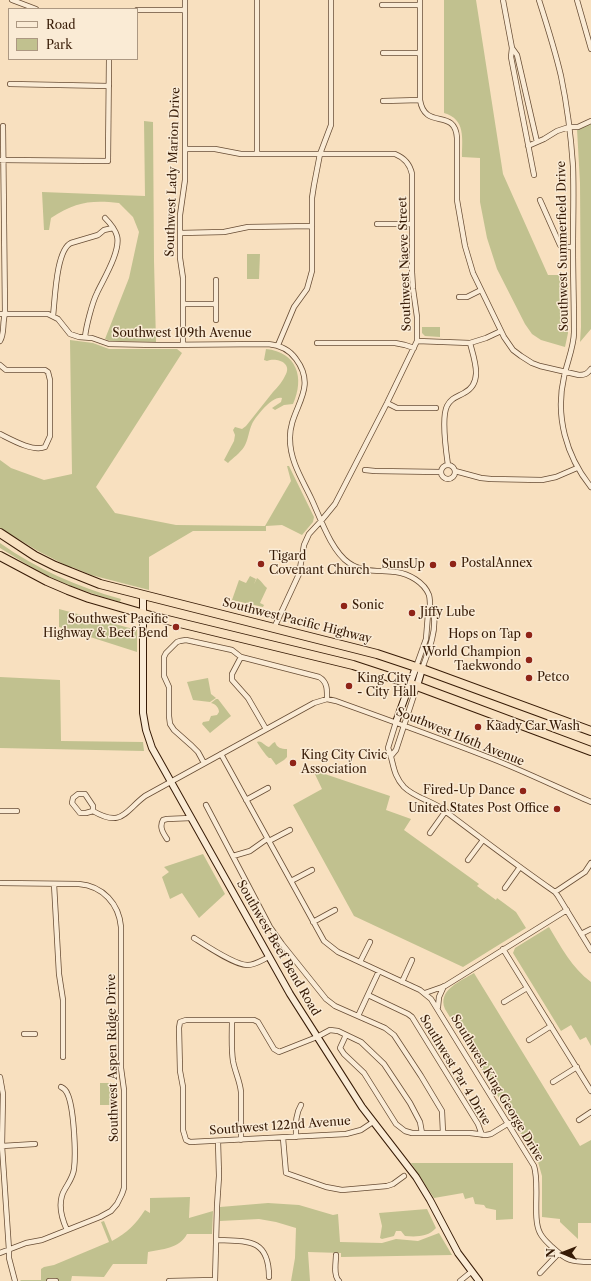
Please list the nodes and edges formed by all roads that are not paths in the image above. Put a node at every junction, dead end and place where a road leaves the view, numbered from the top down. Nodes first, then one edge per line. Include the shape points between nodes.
1 (12, 0) edge
2 (185, 0) edge
3 (257, 0) edge
4 (331, 0) edge
5 (503, 0) edge
6 (539, 0) edge
7 (576, 0) edge
8 (420, 2) edge
9 (382, 5) dead end
10 (33, 8) edge
11 (138, 10) edge
12 (185, 10) junction
13 (512, 48) junction
14 (591, 49) edge
15 (383, 53) dead end
16 (420, 53) junction
17 (109, 60) edge
18 (10, 84) dead end
19 (109, 86) junction
20 (420, 100) junction
21 (383, 101) dead end
22 (591, 121) edge
23 (3, 126) dead end
24 (569, 128) junction
25 (537, 142) junction
26 (528, 146) junction
27 (185, 149) junction
28 (257, 154) junction
29 (320, 154) junction
30 (2, 160) edge
31 (534, 175) dead end
32 (540, 200) dead end
33 (105, 218) dead end
34 (377, 224) dead end
35 (412, 224) junction
36 (312, 226) junction
37 (113, 228) junction
38 (180, 233) junction
39 (573, 247) junction
40 (216, 280) dead end
41 (481, 290) junction
42 (459, 297) dead end
43 (183, 304) junction
44 (216, 304) junction
45 (2, 314) edge
46 (53, 316) junction
47 (216, 320) dead end
48 (501, 331) junction
49 (85, 337) junction
50 (0, 341) edge
51 (417, 341) junction
52 (316, 343) dead end
53 (470, 343) junction
54 (183, 345) junction
55 (278, 345) junction
56 (414, 348) junction
57 (0, 365) edge
58 (591, 370) edge
59 (565, 372) junction
60 (387, 403) junction
61 (436, 408) dead end
62 (0, 434) edge
63 (448, 465) junction
64 (577, 468) junction
65 (365, 470) dead end
66 (455, 471) junction
67 (441, 472) junction
68 (591, 487) edge
69 (321, 520) junction
70 (0, 533) edge
71 (0, 556) edge
72 (143, 595) junction
73 (143, 613) junction
74 (274, 628) junction
75 (241, 658) junction
76 (419, 668) junction
77 (413, 685) junction
78 (327, 699) junction
79 (396, 722) junction
80 (404, 726) junction
81 (266, 730) junction
82 (591, 731) edge
83 (591, 751) edge
84 (221, 754) junction
85 (391, 756) junction
86 (204, 763) junction
87 (170, 782) junction
88 (268, 788) dead end
89 (246, 800) junction
90 (591, 802) edge
91 (206, 804) dead end
92 (0, 811) edge
93 (93, 811) junction
94 (17, 812) dead end
95 (445, 812) junction
96 (191, 818) junction
97 (290, 830) dead end
98 (430, 833) dead end
99 (167, 839) dead end
100 (268, 840) junction
101 (483, 840) junction
102 (233, 856) junction
103 (468, 860) dead end
104 (591, 863) edge
105 (520, 867) junction
106 (312, 870) dead end
107 (291, 881) junction
108 (0, 883) edge
109 (54, 884) junction
110 (505, 888) dead end
111 (555, 892) junction
112 (335, 910) dead end
113 (567, 910) junction
114 (313, 922) junction
115 (591, 929) edge
116 (581, 934) junction
117 (194, 938) dead end
118 (370, 942) dead end
119 (503, 949) junction
120 (591, 950) edge
121 (269, 957) junction
122 (412, 960) dead end
123 (360, 962) junction
124 (379, 971) junction
125 (402, 982) junction
126 (445, 986) junction
127 (527, 988) junction
128 (424, 993) junction
129 (368, 995) junction
130 (504, 1002) dead end
131 (438, 1009) junction
132 (358, 1016) junction
133 (232, 1020) junction
134 (551, 1026) junction
135 (24, 1034) dead end
136 (35, 1034) dead end
137 (346, 1035) junction
138 (317, 1037) junction
139 (529, 1040) dead end
140 (63, 1056) dead end
141 (577, 1067) junction
142 (0, 1078) edge
143 (553, 1082) dead end
144 (61, 1087) dead end
145 (591, 1091) edge
146 (301, 1105) dead end
147 (591, 1112) edge
148 (579, 1120) dead end
149 (373, 1122) junction
150 (509, 1123) junction
151 (422, 1133) junction
152 (443, 1133) junction
153 (482, 1135) junction
154 (296, 1137) junction
155 (283, 1138) junction
156 (241, 1140) junction
157 (218, 1141) junction
158 (35, 1144) dead end
159 (2, 1146) junction
160 (404, 1176) dead end
161 (67, 1230) junction
162 (217, 1240) junction
163 (9, 1250) junction
164 (0, 1253) edge
165 (559, 1253) junction
166 (336, 1255) dead end
167 (591, 1262) edge
168 (471, 1272) junction
169 (540, 1273) dead end
170 (270, 1277) dead end
171 (169, 1280) edge
172 (15, 1281) edge
173 (49, 1281) edge
174 (56, 1281) edge
175 (215, 1281) edge
176 (340, 1281) edge
177 (460, 1281) edge
178 (479, 1281) edge

1 - 10 street
2 - 12 street, Southwest Lady Marion Drive
3 - 28 street
4 - 29 street via 331,125
5 - 13 street
6 - 24 street, Southwest Summerfield Drive via 561,76
7 - 14 street
8 - 9 street
8 - 16 street
11 - 12 street
12 - 27 street, Southwest Lady Marion Drive
13 - 25 street via 517,55
13 - 26 street via 511,57
15 - 16 street
16 - 20 street
17 - 19 street
18 - 19 street
19 - 30 street via 108,161
20 - 21 street
20 - 41 street via 421,107 427,115 449,121 455,129 459,216 469,262
22 - 24 street
23 - 30 street
24 - 25 street via 557,131
24 - 39 street, Southwest Summerfield Drive via 573,176
25 - 26 street
26 - 31 street
27 - 28 street, Southwest Naeve Street via 215,149
27 - 38 street, Southwest Lady Marion Drive
28 - 29 street, Southwest Naeve Street
29 - 35 street, Southwest Naeve Street via 395,154 405,160 412,174
29 - 36 street via 314,185
30 - 45 street
32 - 39 street via 560,245
33 - 37 street
34 - 35 street
35 - 51 street, Southwest Naeve Street
36 - 38 street via 248,227 224,232
36 - 55 street via 312,271 307,289 294,307
37 - 46 street via 67,245 60,259
37 - 49 street via 117,236 114,257 97,293
38 - 43 street, Southwest Lady Marion Drive
39 - 59 street, Southwest Summerfield Drive via 574,338
40 - 44 street
41 - 42 street via 467,297
41 - 48 street
43 - 44 street
43 - 54 street, Southwest Lady Marion Drive
44 - 47 street
45 - 46 street
45 - 50 street via 3,334
46 - 49 street, Southwest 109th Avenue via 70,334
48 - 53 street
48 - 59 street via 513,350 525,359 540,366
49 - 54 street, Southwest 109th Avenue via 112,344
51 - 53 street
51 - 56 street, Southwest Naeve Street
52 - 56 street via 395,343
53 - 63 street via 476,369 474,383 466,392 452,399 446,409 445,438
54 - 55 street, Southwest 109th Avenue
55 - 69 street via 295,357 303,372 305,389 292,422 290,448 295,466
56 - 60 street, Southwest Naeve Street
57 - 62 street via 6,370 48,372 50,436 45,447 36,448 15,442
58 - 59 street via 583,375
59 - 64 street, Southwest Summerfield Drive via 561,419 566,442
60 - 61 street via 397,408
60 - 69 street, Southwest Naeve Street via 335,504
63 - 66 street via 453,466
63 - 67 street via 443,467
64 - 66 street via 556,477 535,480 481,478
64 - 68 street, Southwest Summerfield Drive
65 - 67 street
66 - 67 street via 448,479 443,477
69 - 74 street, Southwest Naeve Street via 306,540 299,574
69 - 76 street via 344,560 365,570 409,576 426,590 430,608
70 - 72 highway, Southwest Pacific Highway via 35,556 71,573 100,584
71 - 73 highway via 68,590
72 - 73 main road, Southwest Beef Bend Road
72 - 74 highway, Southwest Pacific Highway
73 - 77 highway via 353,665
73 - 87 main road, Southwest Beef Bend Road via 144,722 152,748
74 - 76 highway, Southwest Pacific Highway via 377,654
75 - 78 street via 319,677 326,684
75 - 81 street via 232,674 232,680 248,698
75 - 86 street via 232,650 186,640 177,642 164,657 170,724 198,752
76 - 77 main road
76 - 82 highway, Southwest Pacific Highway
77 - 79 main road
77 - 80 street
77 - 83 highway
78 - 79 street, Southwest 116th Avenue
78 - 81 street via 314,703
79 - 80 street, Southwest 116th Avenue
79 - 85 street via 388,748
80 - 85 street via 396,750
80 - 90 street, Southwest 116th Avenue via 486,756
81 - 84 street
84 - 86 street
84 - 89 street, Southwest King George Drive
85 - 95 street via 393,769 404,787
86 - 87 street
87 - 93 street via 145,796 121,817 107,818
87 - 96 main road, Southwest Beef Bend Road
88 - 89 street
89 - 100 street, Southwest King George Drive
91 - 102 street
92 - 94 street
93 - 93 street via 93,806 85,794 78,794 73,798 72,803 80,813
95 - 98 street
95 - 101 street
96 - 99 street via 163,820 161,828
96 - 121 main road, Southwest Beef Bend Road
97 - 100 street
100 - 102 street via 250,851
100 - 107 street, Southwest King George Drive
101 - 103 street
101 - 105 street
102 - 132 street via 270,927 282,944 326,999
104 - 111 street via 585,872
105 - 110 street
105 - 111 street
106 - 107 street
107 - 114 street, Southwest King George Drive
108 - 109 street, Southwest Aspen Ridge Drive
109 - 140 street via 63,1000
109 - 161 street, Southwest Aspen Ridge Drive via 83,884 103,892 117,909 121,927 120,1068 124,1090 124,1188 118,1204 106,1214
111 - 113 street
112 - 114 street
113 - 116 street
113 - 119 street
114 - 123 street, Southwest King George Drive via 324,941 331,947
115 - 116 street
116 - 120 street
117 - 121 street via 239,964 248,965
118 - 123 street
119 - 126 street
119 - 127 street
121 - 138 main road, Southwest Beef Bend Road
122 - 125 street
123 - 124 street, Southwest King George Drive
124 - 125 street, Southwest King George Drive
124 - 129 street
125 - 128 street, Southwest King George Drive
126 - 128 street
126 - 131 street via 439,997
127 - 130 street
127 - 134 street
128 - 131 street, Southwest King George Drive
129 - 132 street
129 - 153 street, Southwest Par 4 Drive via 412,1017 478,1124
131 - 150 street, Southwest King George Drive
132 - 152 street via 385,1028 400,1042 442,1111
133 - 138 street via 256,1020 274,1049 279,1052
133 - 156 street via 233,1059 241,1092
133 - 157 street, Southwest 122nd Avenue via 186,1020 180,1022 179,1028 183,1130 186,1140
134 - 139 street
134 - 141 street
135 - 136 street
137 - 138 street via 330,1030
137 - 151 street via 362,1042 384,1064 410,1103 420,1122
137 - 151 street via 340,1048 364,1073 396,1124 405,1131
138 - 149 main road, Southwest Beef Bend Road
141 - 143 street
141 - 145 street
142 - 159 street via 3,1094
144 - 161 street via 68,1094 74,1123 74,1168 63,1192 60,1206
146 - 154 street via 296,1117
147 - 148 street
149 - 154 street, Southwest 122nd Avenue via 353,1133
149 - 168 main road, Southwest Beef Bend Road via 416,1178
150 - 153 street via 491,1134
150 - 165 street, Southwest King George Drive via 535,1169 538,1230
151 - 152 street
152 - 153 street
154 - 155 street, Southwest 122nd Avenue
155 - 156 street, Southwest 122nd Avenue
155 - 160 street via 286,1173 335,1190 380,1188 393,1184
156 - 157 street, Southwest 122nd Avenue
157 - 162 street
158 - 159 street
159 - 163 street
161 - 163 street, Southwest Aspen Ridge Drive
162 - 170 street via 246,1241 260,1247 268,1259
162 - 175 street
163 - 164 street, Southwest Aspen Ridge Drive
163 - 172 street
165 - 167 street, Southwest King George Drive via 574,1262
165 - 169 street
166 - 176 street via 336,1275
168 - 177 street
168 - 178 main road, Southwest Beef Bend Road
171 - 175 street
173 - 174 street

